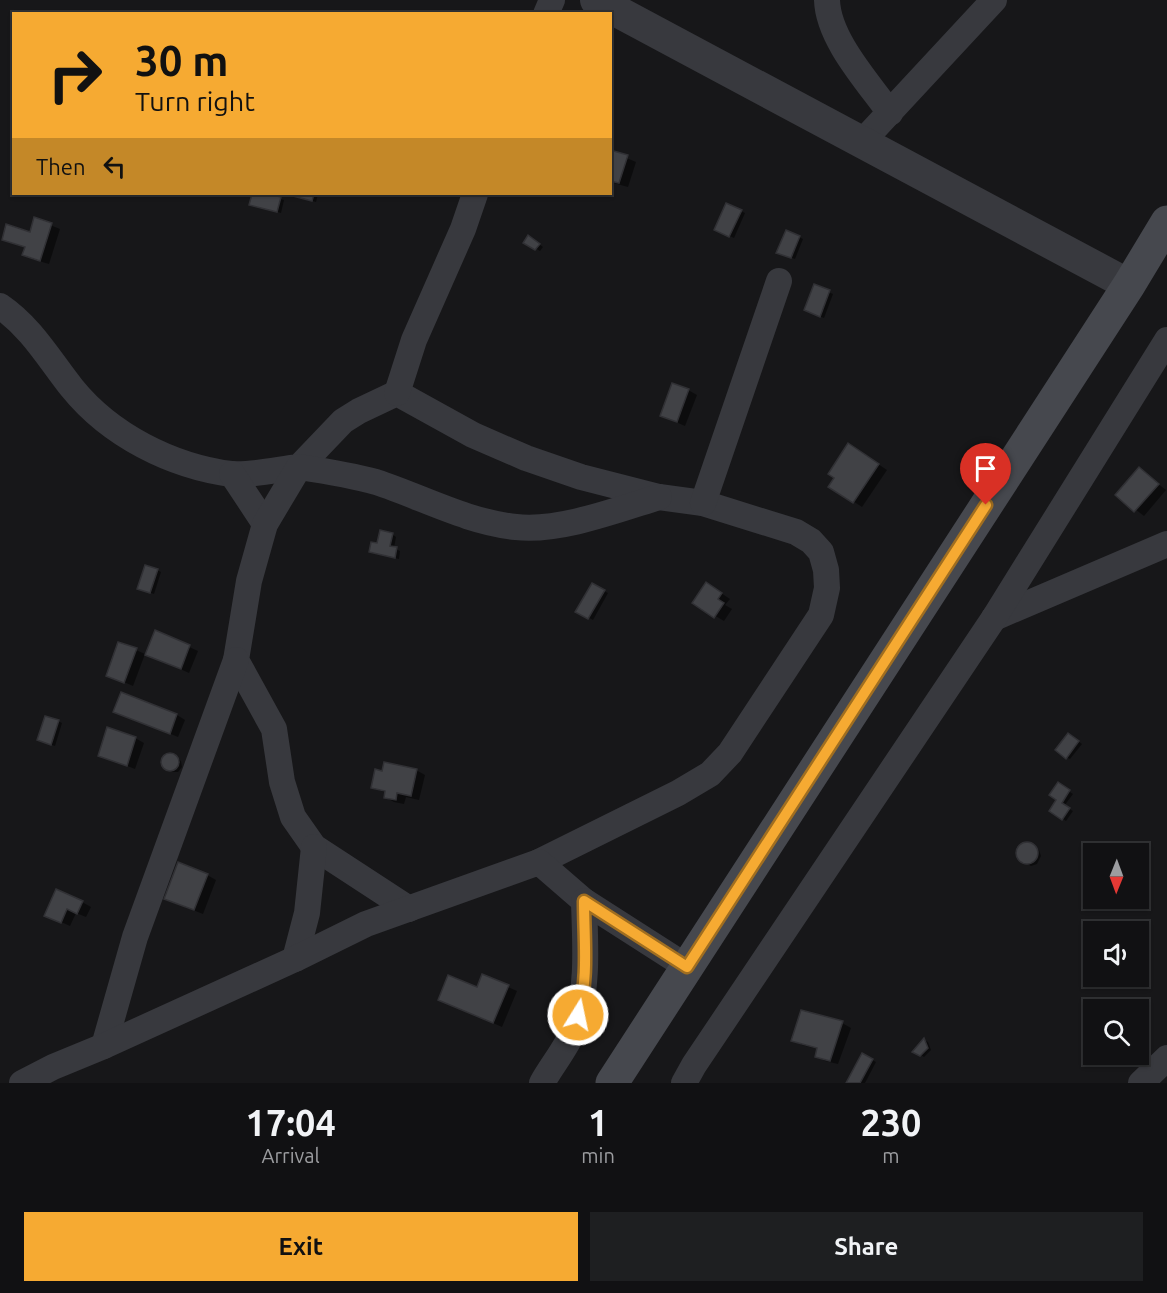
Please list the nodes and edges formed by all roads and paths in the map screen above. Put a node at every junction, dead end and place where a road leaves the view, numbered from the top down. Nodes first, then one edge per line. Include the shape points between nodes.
1 (596, 0) edge
2 (827, 0) edge
3 (994, 0) edge
4 (890, 113) junction
5 (862, 142) junction
6 (475, 195) edge
7 (1167, 222) edge
8 (779, 281) dead end
9 (1129, 285) junction
10 (0, 306) edge
11 (1167, 340) edge
12 (397, 393) junction
13 (299, 468) junction
14 (232, 474) junction
15 (659, 497) junction
16 (703, 503) junction
17 (265, 524) junction
18 (1163, 552) edge
19 (994, 618) junction
20 (236, 660) junction
21 (314, 847) junction
22 (540, 862) junction
23 (584, 901) junction
24 (409, 909) junction
25 (294, 959) junction
26 (687, 967) junction
27 (104, 1046) junction
28 (1167, 1058) edge
29 (22, 1083) edge
30 (542, 1083) edge
31 (612, 1083) edge
32 (684, 1083) edge
33 (1141, 1083) edge

1 - 5 street
2 - 4 street via 836,36
3 - 4 street
4 - 5 street
5 - 9 street
6 - 12 street via 414,340
7 - 9 main road
8 - 16 street
9 - 26 main road
10 - 14 street via 17,318 90,409 116,431 170,458
11 - 19 street
12 - 13 street via 343,421
12 - 15 street via 473,435 526,458
13 - 14 street
13 - 15 street via 344,474 478,520 517,528 590,518
13 - 17 street
14 - 17 street
15 - 16 street
16 - 22 street via 796,532 811,541 821,552 826,570 821,615 730,753 710,774
17 - 20 street via 249,581
18 - 19 street
19 - 32 street
20 - 21 street via 274,729 282,782 293,817
20 - 27 street via 135,937
21 - 24 street
21 - 25 street via 307,913
22 - 23 street
22 - 24 street
23 - 26 street
23 - 30 street via 582,1002 575,1029
24 - 25 street via 366,924
25 - 27 street
26 - 31 main road
27 - 29 street
28 - 33 street

